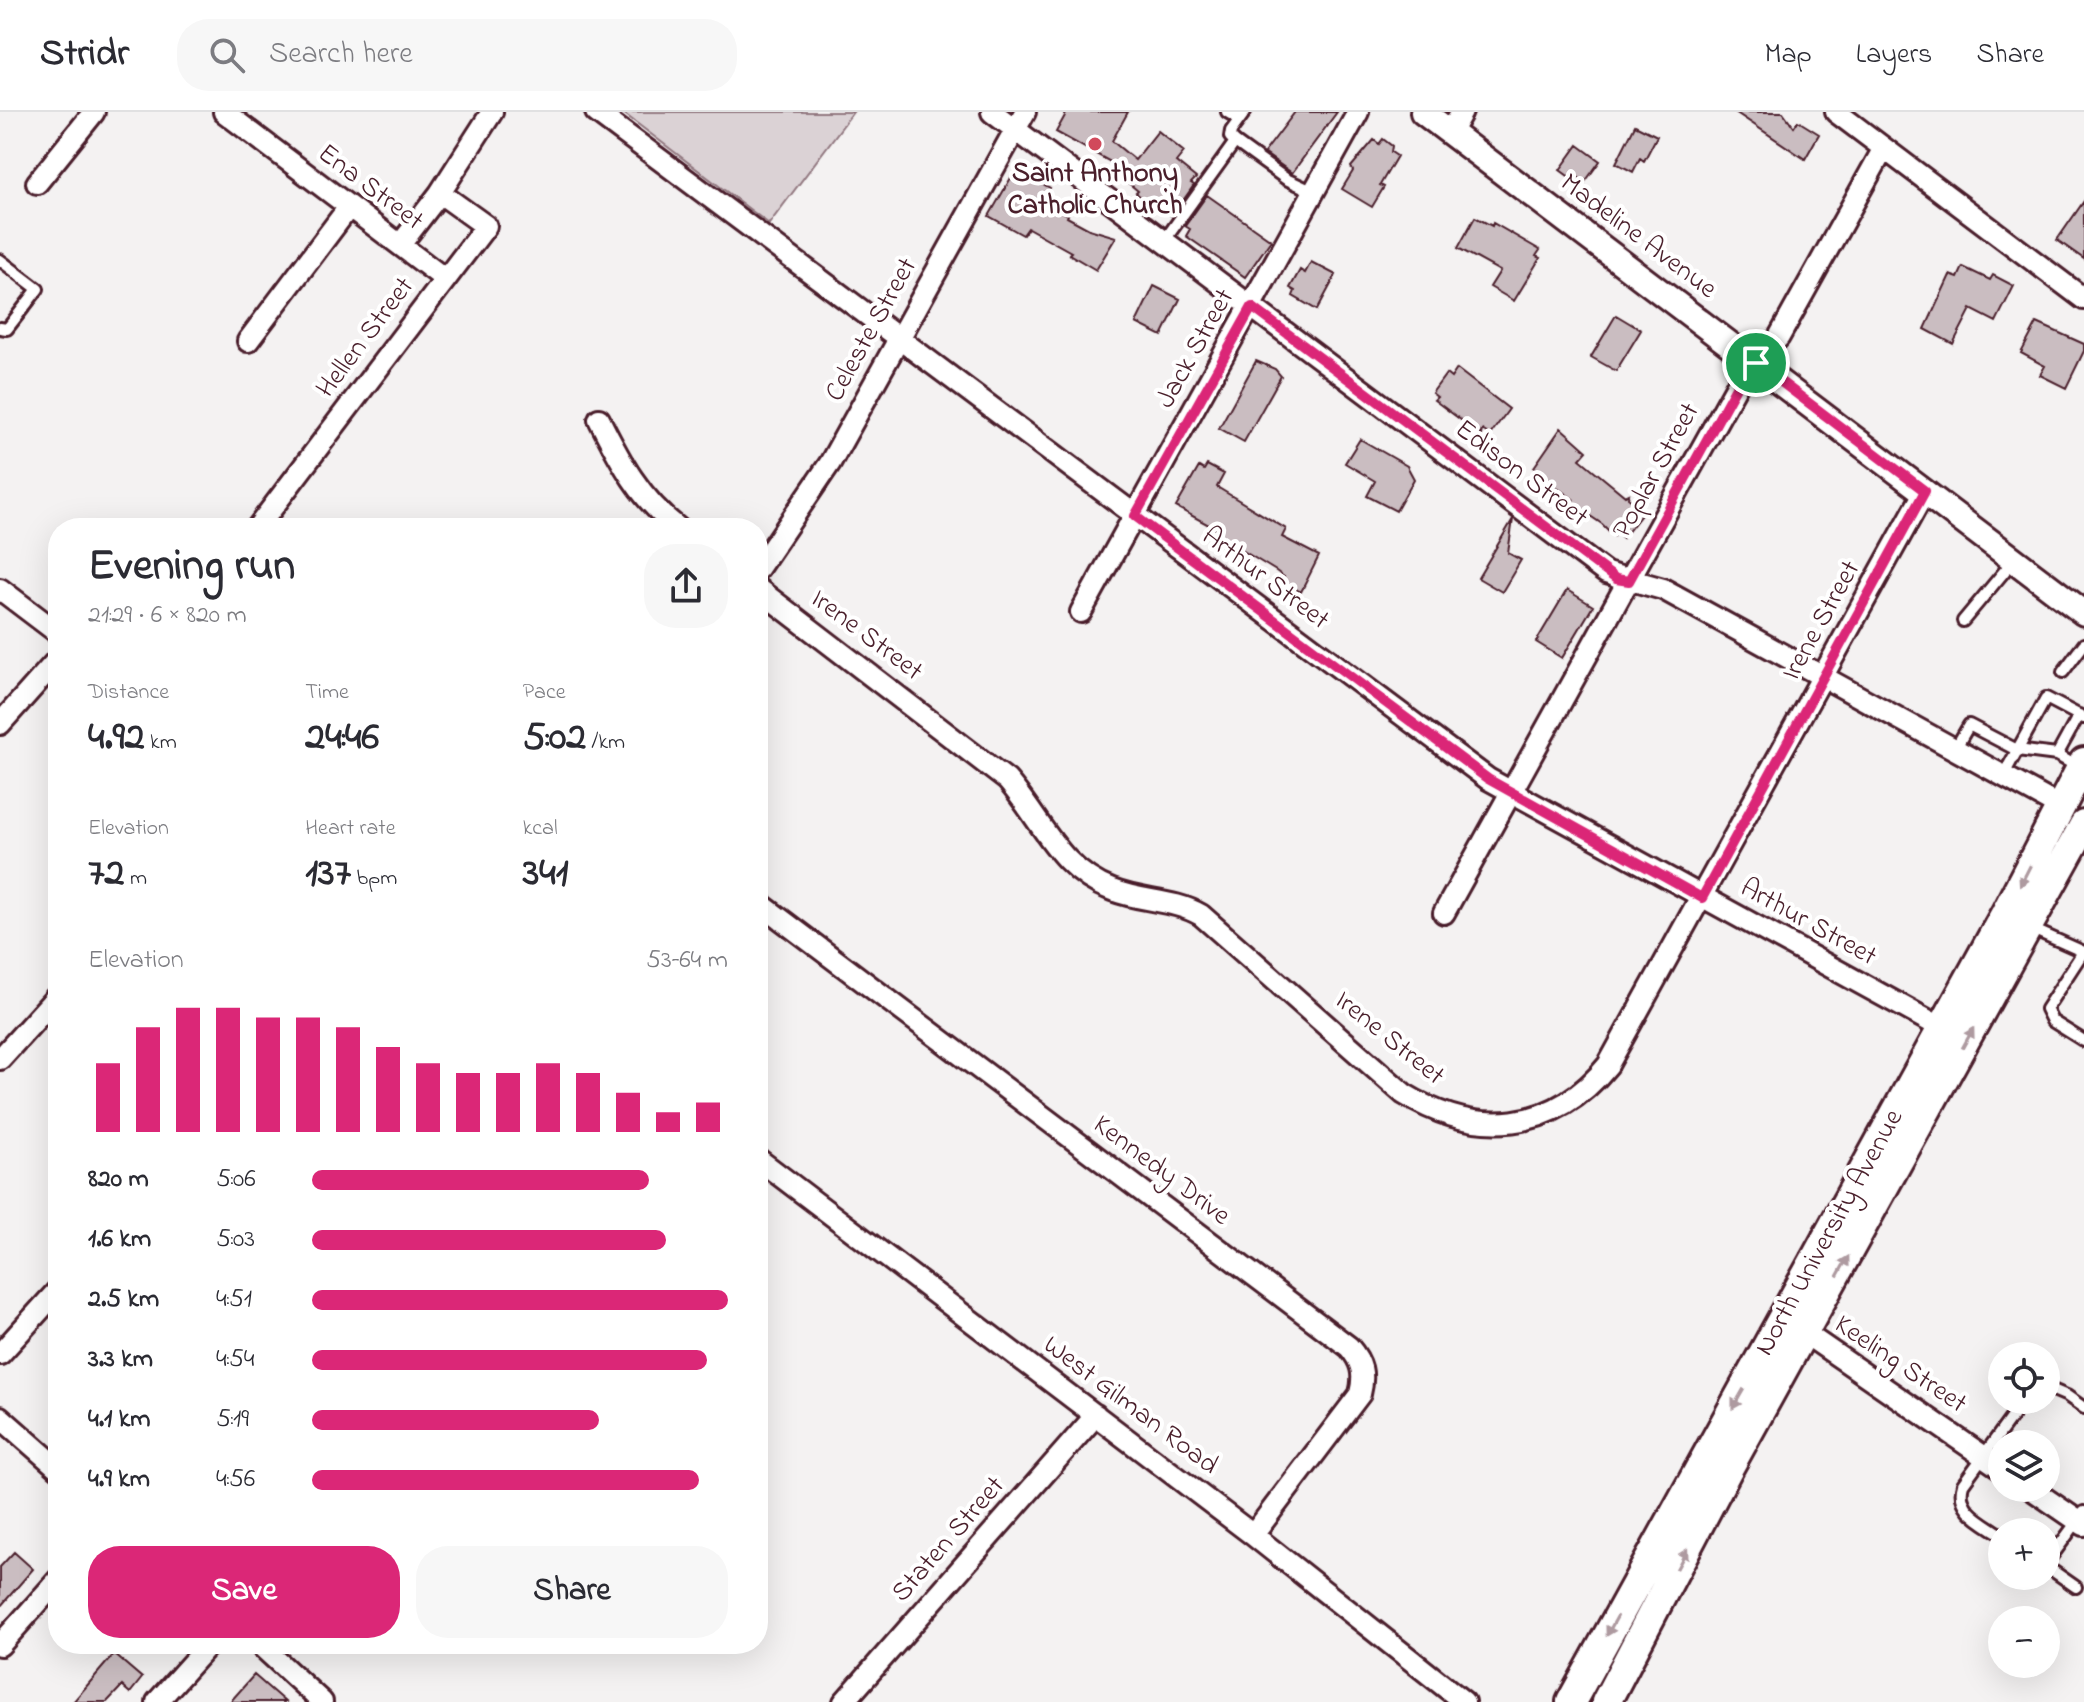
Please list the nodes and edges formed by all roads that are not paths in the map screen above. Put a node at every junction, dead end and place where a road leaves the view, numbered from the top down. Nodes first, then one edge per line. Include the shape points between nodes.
1 (94, 112) edge
2 (224, 112) edge
3 (492, 112) edge
4 (596, 112) edge
5 (992, 112) edge
6 (1227, 112) edge
7 (1358, 112) edge
8 (1423, 112) edge
9 (1836, 112) edge
10 (1242, 116) edge
11 (1020, 121) edge
12 (1456, 122) edge
13 (1235, 142) junction
14 (1884, 148) junction
15 (37, 183) dead end
16 (440, 193) junction
17 (1314, 193) junction
18 (349, 207) junction
19 (1164, 241) junction
20 (400, 245) junction
21 (0, 260) edge
22 (445, 279) junction
23 (2084, 299) edge
24 (1252, 307) junction
25 (0, 328) edge
26 (900, 339) junction
27 (248, 341) dead end
28 (1756, 363) junction
29 (599, 419) dead end
30 (1925, 491) junction
31 (1135, 516) junction
32 (265, 518) edge
33 (667, 518) edge
34 (768, 554) edge
35 (2014, 559) junction
36 (1629, 581) junction
37 (0, 589) edge
38 (768, 597) edge
39 (1081, 612) dead end
40 (2084, 613) edge
41 (1963, 621) dead end
42 (48, 625) edge
43 (2084, 644) edge
44 (48, 670) edge
45 (2063, 672) dead end
46 (1823, 678) junction
47 (2082, 716) edge
48 (0, 724) edge
49 (1955, 749) junction
50 (2017, 750) junction
51 (2074, 762) edge
52 (2003, 776) junction
53 (1512, 793) junction
54 (2060, 807) junction
55 (2084, 825) edge
56 (1702, 898) junction
57 (768, 910) edge
58 (1444, 913) dead end
59 (2028, 927) junction
60 (2084, 952) edge
61 (48, 1006) edge
62 (1942, 1028) junction
63 (2084, 1041) edge
64 (0, 1059) edge
65 (768, 1167) edge
66 (48, 1301) edge
67 (1806, 1334) junction
68 (0, 1354) edge
69 (2060, 1393) edge
70 (2084, 1408) edge
71 (2014, 1414) edge
72 (1096, 1415) junction
73 (0, 1417) edge
74 (1983, 1456) junction
75 (48, 1459) edge
76 (1988, 1459) edge
77 (2053, 1502) edge
78 (2082, 1519) edge
79 (1988, 1526) edge
80 (1253, 1535) junction
81 (2060, 1547) edge
82 (2060, 1575) edge
83 (2076, 1587) dead end
84 (48, 1591) edge
85 (0, 1645) edge
86 (200, 1654) edge
87 (270, 1654) edge
88 (157, 1702) edge
89 (322, 1702) edge
90 (844, 1702) edge
91 (1464, 1702) edge
92 (1571, 1702) edge
93 (1606, 1702) edge

1 - 15 street
2 - 18 street, Ena Street
3 - 16 street, Hellen Street
4 - 26 street, Arthur Street
5 - 11 street, Edison Street
6 - 10 lane
7 - 17 street, Jack Street
8 - 12 street, Madeline Avenue
9 - 14 street
10 - 13 lane via 1231,131
11 - 19 street, Edison Street
11 - 26 street, Celeste Street
12 - 28 street, Madeline Avenue
13 - 17 lane
13 - 19 lane
14 - 23 street
14 - 28 street, Poplar Street via 1779,337
16 - 20 street, Hellen Street
16 - 22 street, Hellen Street via 486,226
17 - 24 street, Jack Street
18 - 20 street, Ena Street
18 - 27 street
19 - 24 street, Edison Street
20 - 22 street, Ena Street
21 - 25 lane via 38,289 7,329
22 - 32 street, Hellen Street
24 - 31 street, Jack Street
24 - 36 street, Edison Street via 1606,573
26 - 31 street, Arthur Street
26 - 34 street, Celeste Street via 830,463
28 - 30 street, Madeline Avenue
28 - 36 street, Poplar Street via 1737,385
29 - 33 street via 629,477
30 - 35 street, Madeline Avenue
30 - 46 street, Irene Street
31 - 39 street, Jack Street
31 - 53 street, Arthur Street
35 - 40 street, Madeline Avenue
35 - 41 lane
36 - 46 street, Edison Street via 1663,589
36 - 53 street, Poplar Street
37 - 42 street
38 - 56 street, Irene Street via 1007,780 1067,863 1116,892 1167,901 1201,915 1404,1094 1444,1115 1473,1122 1515,1122 1580,1094 1626,1038
43 - 45 lane
44 - 48 street
46 - 49 street, Edison Street
46 - 56 street, Irene Street
47 - 50 lane via 2046,698
47 - 51 lane
49 - 50 lane via 1969,725
49 - 52 street, Edison Street
50 - 51 lane
50 - 52 lane
51 - 54 main road, North University Avenue
52 - 54 street, Edison Street
53 - 56 street, Arthur Street
53 - 58 street, Poplar Street
54 -> 62 main road, North University Avenue
55 - 59 main road, North University Avenue
56 - 62 street, Arthur Street
57 - 80 street, Kennedy Drive via 1358,1358 1363,1370 1360,1394
59 - 60 lane
67 -> 59 main road, North University Avenue
60 - 63 lane via 2046,1009 2052,1021
61 - 64 street
62 -> 92 main road, North University Avenue
65 - 72 street, West Gilman Road
66 - 68 street
67 - 74 street, Keeling Street
93 -> 67 main road, North University Avenue
69 - 70 lane
71 - 74 lane
72 - 80 street, West Gilman Road
72 - 90 street, Staten Street
73 - 75 street
74 - 76 street, Keeling Street
74 - 79 lane via 1959,1496
77 - 78 street
78 - 81 lane
80 - 91 street, West Gilman Road
82 - 83 lane
84 - 85 street
86 - 88 street
87 - 89 street

